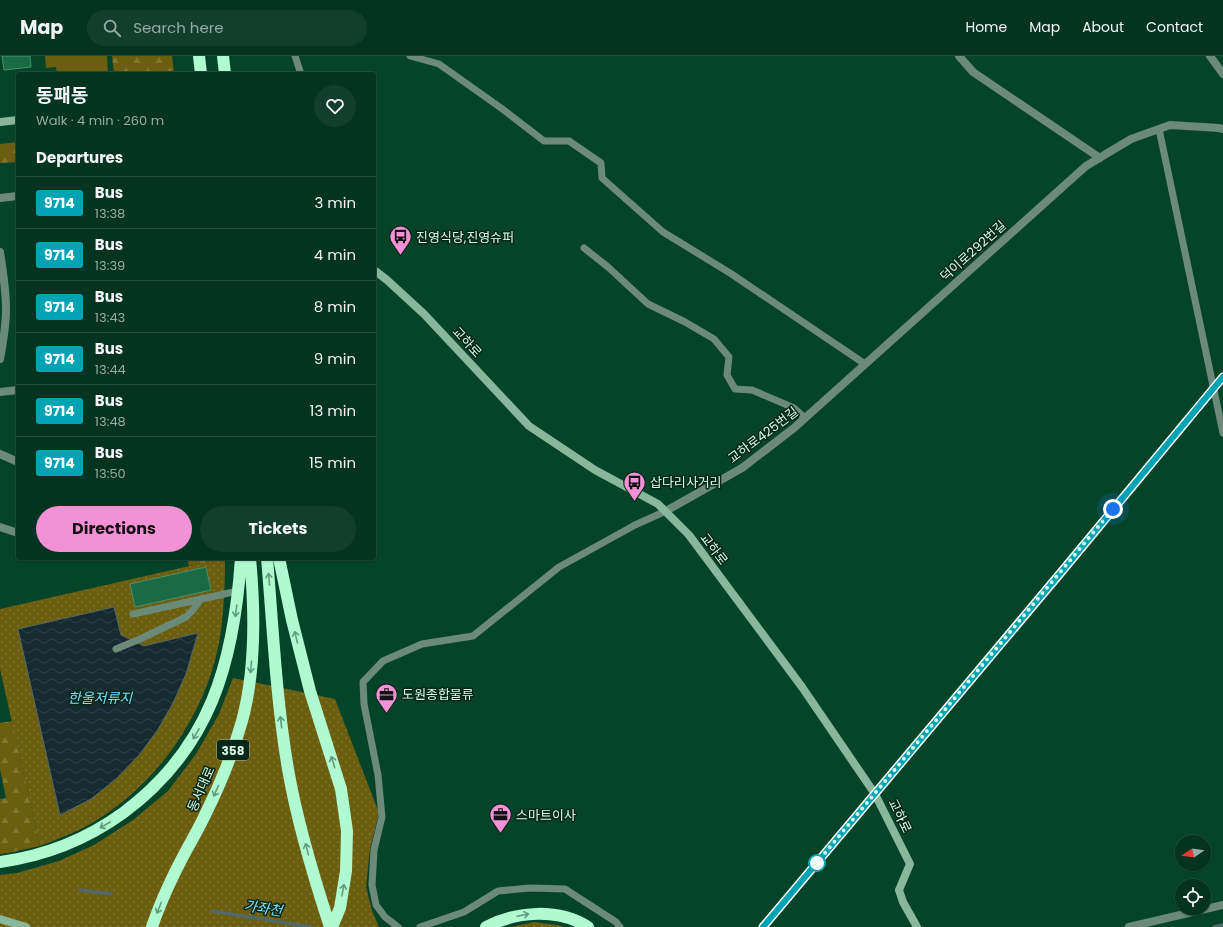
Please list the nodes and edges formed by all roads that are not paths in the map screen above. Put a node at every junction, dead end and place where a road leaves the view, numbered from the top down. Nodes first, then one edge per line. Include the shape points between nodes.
1 (199, 56) edge
2 (223, 56) edge
3 (295, 56) edge
4 (410, 56) edge
5 (959, 56) edge
6 (1210, 56) edge
7 (201, 72) edge
8 (225, 72) edge
9 (300, 72) edge
10 (1223, 74) edge
11 (16, 120) edge
12 (0, 122) edge
13 (1159, 129) junction
14 (1223, 129) edge
15 (1100, 158) junction
16 (16, 196) edge
17 (0, 198) edge
18 (584, 248) dead end
19 (0, 252) edge
20 (1, 265) edge
21 (376, 272) edge
22 (0, 359) edge
23 (865, 364) junction
24 (1223, 377) edge
25 (1214, 388) junction
26 (16, 390) edge
27 (0, 392) edge
28 (805, 418) junction
29 (1223, 433) edge
30 (0, 454) edge
31 (16, 461) edge
32 (666, 511) junction
33 (0, 527) edge
34 (16, 532) edge
35 (241, 560) edge
36 (250, 560) edge
37 (267, 560) edge
38 (279, 560) edge
39 (238, 591) junction
40 (201, 599) junction
41 (133, 614) dead end
42 (116, 649) dead end
43 (875, 794) junction
44 (0, 862) edge
45 (1223, 905) edge
46 (385, 917) junction
47 (0, 919) edge
48 (26, 927) edge
49 (152, 927) edge
50 (331, 927) edge
51 (389, 927) edge
52 (398, 927) edge
53 (420, 927) edge
54 (486, 927) edge
55 (588, 927) edge
56 (620, 927) edge
57 (763, 927) edge
58 (918, 927) edge
59 (1128, 927) edge

1 - 7 highway
2 - 8 highway
3 - 9 lane
4 - 23 lane via 439,64 544,141 569,141 601,163 602,178 663,232 730,273
5 - 15 street via 973,72
6 - 10 street
11 - 12 street
13 - 14 street, 덕이로292번길 via 1170,125
13 - 15 street, 덕이로292번길 via 1131,140
13 - 25 lane
15 - 23 street, 덕이로292번길 via 1086,166
16 - 17 street
18 - 28 lane via 648,304 714,339 729,357 727,375 735,389 752,390 794,408
19 - 20 street
20 - 22 street via 6,309
21 - 32 street, 교하로 via 424,314 529,426 595,470 658,504
23 - 28 street, 교하로425번길
24 - 25 street
25 - 29 lane
25 - 43 street
26 - 27 street
28 - 32 street, 교하로425번길 via 742,468
30 - 31 street
32 - 43 street, 교하로 via 689,535 793,674
32 - 46 lane via 560,567 473,636 422,644 382,661 363,682 364,704 378,774 382,817 374,850 372,885 376,905
33 - 34 street
35 - 39 highway
36 -> 49 highway, 동서대로 / 358 via 254,634 242,720 225,772 166,890
50 -> 37 highway via 321,900 288,770 276,676
50 -> 38 highway via 340,908 346,871 347,831 341,789 310,690
39 - 40 lane
39 -> 44 highway via 233,630 211,704 189,746 160,782 110,822 90,833 41,853
40 - 41 lane
40 - 42 lane via 186,617
43 - 57 street
43 - 58 street, 교하로 via 910,864 899,890
45 - 59 street
46 - 51 lane
46 - 52 lane
47 - 48 street
53 - 56 lane via 464,912 498,891 530,888 566,889
54 -> 55 highway via 508,918 532,913 558,915

